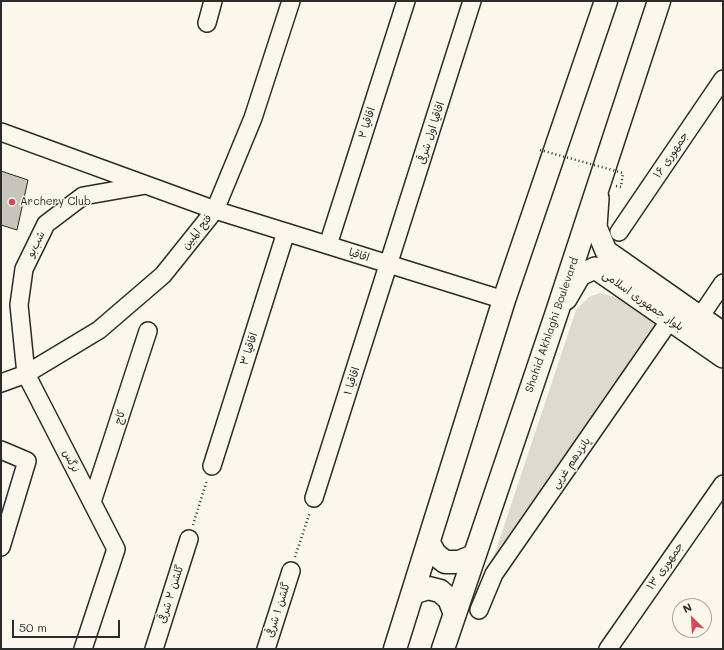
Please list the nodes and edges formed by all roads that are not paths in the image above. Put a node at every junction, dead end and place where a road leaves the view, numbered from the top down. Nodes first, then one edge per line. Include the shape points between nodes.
1 (214, 1) edge
2 (291, 1) edge
3 (406, 1) edge
4 (472, 1) edge
5 (606, 1) edge
6 (659, 1) edge
7 (207, 23) dead end
8 (723, 79) edge
9 (1, 132) edge
10 (600, 184) junction
11 (146, 185) junction
12 (215, 210) junction
13 (286, 232) junction
14 (619, 232) dead end
15 (328, 245) junction
16 (601, 260) junction
17 (389, 264) junction
18 (723, 283) edge
19 (504, 300) junction
20 (556, 315) junction
21 (700, 317) junction
22 (670, 320) junction
23 (148, 331) dead end
24 (723, 333) edge
25 (723, 357) edge
26 (26, 374) junction
27 (1, 383) edge
28 (1, 450) edge
29 (212, 466) road end
30 (723, 484) edge
31 (314, 498) road end
32 (92, 502) junction
33 (189, 539) road end
34 (429, 543) junction
35 (1, 547) edge
36 (474, 556) junction
37 (291, 571) road end
38 (413, 593) junction
39 (480, 610) dead end
40 (455, 614) junction
41 (83, 649) edge
42 (154, 649) edge
43 (266, 649) edge
44 (395, 649) edge
45 (443, 649) edge
46 (608, 649) edge

1 - 7 street
2 - 12 street, فتح المبین via 253,118
3 - 15 street, اقاقیا ۲
4 - 17 street, اقاقیا اول شرقی
5 - 19 main road
6 - 10 main road, Shahid Akhlaghi Boulevard
8 - 14 street, جمهوری ۱۶
9 - 11 street, اقاقیا
10 - 16 street via 596,227
10 - 20 main road, Shahid Akhlaghi Boulevard
11 - 12 street, اقاقیا
11 - 26 street, شب‌بو via 83,196 46,224 24,269 19,305
12 - 13 street, اقاقیا
12 - 26 street, فتح المبین via 163,275 99,330
13 - 15 street, اقاقیا
13 - 29 street, اقاقیا ۳
15 - 17 street, اقاقیا
16 - 20 street, بلوار جمهوری اسلامی via 580,275
16 - 21 street, بلوار جمهوری اسلامی
16 - 22 street, بلوار جمهوری اسلامی
17 - 19 street, اقاقیا
17 - 31 street, اقاقیا ۱
18 - 21 street
19 - 34 main road
20 - 36 main road, Shahid Akhlaghi Boulevard
21 - 24 street, بلوار جمهوری اسلامی
22 - 25 street, بلوار جمهوری اسلامی
22 - 39 street, پانزدهم غربی via 494,574
23 - 32 street, کاج
26 - 27 street, فتح المبین
26 - 32 street, نرگس
28 - 35 street via 27,460
30 - 46 street, جمهوری ۱۳
32 - 41 street, نرگس via 116,549
33 - 42 street, گلشن ۲ شرقی
34 - 36 main road via 435,554 445,562 459,562
34 - 38 main road
36 - 40 main road, Shahid Akhlaghi Boulevard
37 - 43 street, گلشن ۱ شرقی
38 - 40 main road via 428,588 440,591 449,599
38 - 44 main road
40 - 45 main road, Shahid Akhlaghi Boulevard

